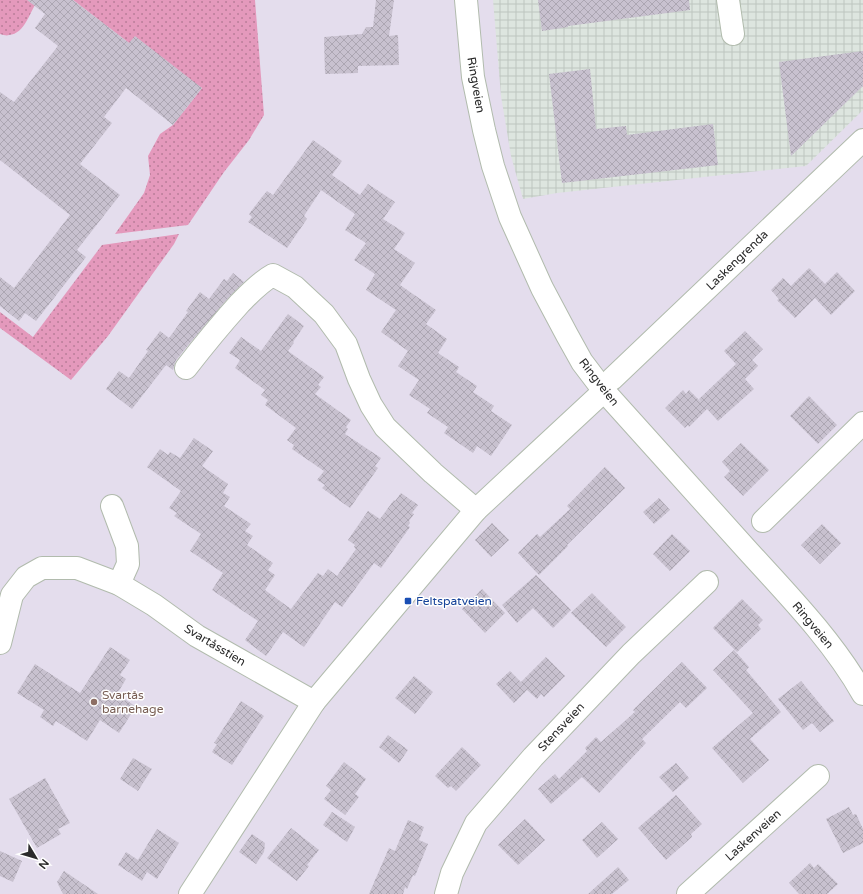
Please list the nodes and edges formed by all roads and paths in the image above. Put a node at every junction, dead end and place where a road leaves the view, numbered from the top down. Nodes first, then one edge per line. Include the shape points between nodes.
1 (466, 0) edge
2 (728, 0) edge
3 (733, 34) dead end
4 (863, 140) edge
5 (186, 368) dead end
6 (608, 385) junction
7 (863, 423) edge
8 (112, 506) dead end
9 (476, 510) junction
10 (763, 521) dead end
11 (707, 582) dead end
12 (119, 584) junction
13 (0, 643) edge
14 (863, 694) edge
15 (314, 702) junction
16 (818, 776) dead end
17 (190, 894) edge
18 (446, 894) edge
19 (688, 894) edge

1 - 6 street, Ringveien via 474,78 484,130 510,217 542,288 582,362
2 - 3 street
4 - 6 street, Laskengrenda
5 - 9 street via 223,322 260,283 273,275 295,287 324,314 346,344 371,405 385,427
6 - 9 street
6 - 14 street, Ringveien via 832,647
7 - 10 street
8 - 12 street via 127,546 128,564
9 - 15 street
11 - 18 street, Stensveien via 631,654 476,823 452,873
12 - 13 street, Svartåsstien via 77,568 42,568 26,577 12,595
12 - 15 street, Svartåsstien via 197,636
15 - 17 street
16 - 19 street, Laskenveien

